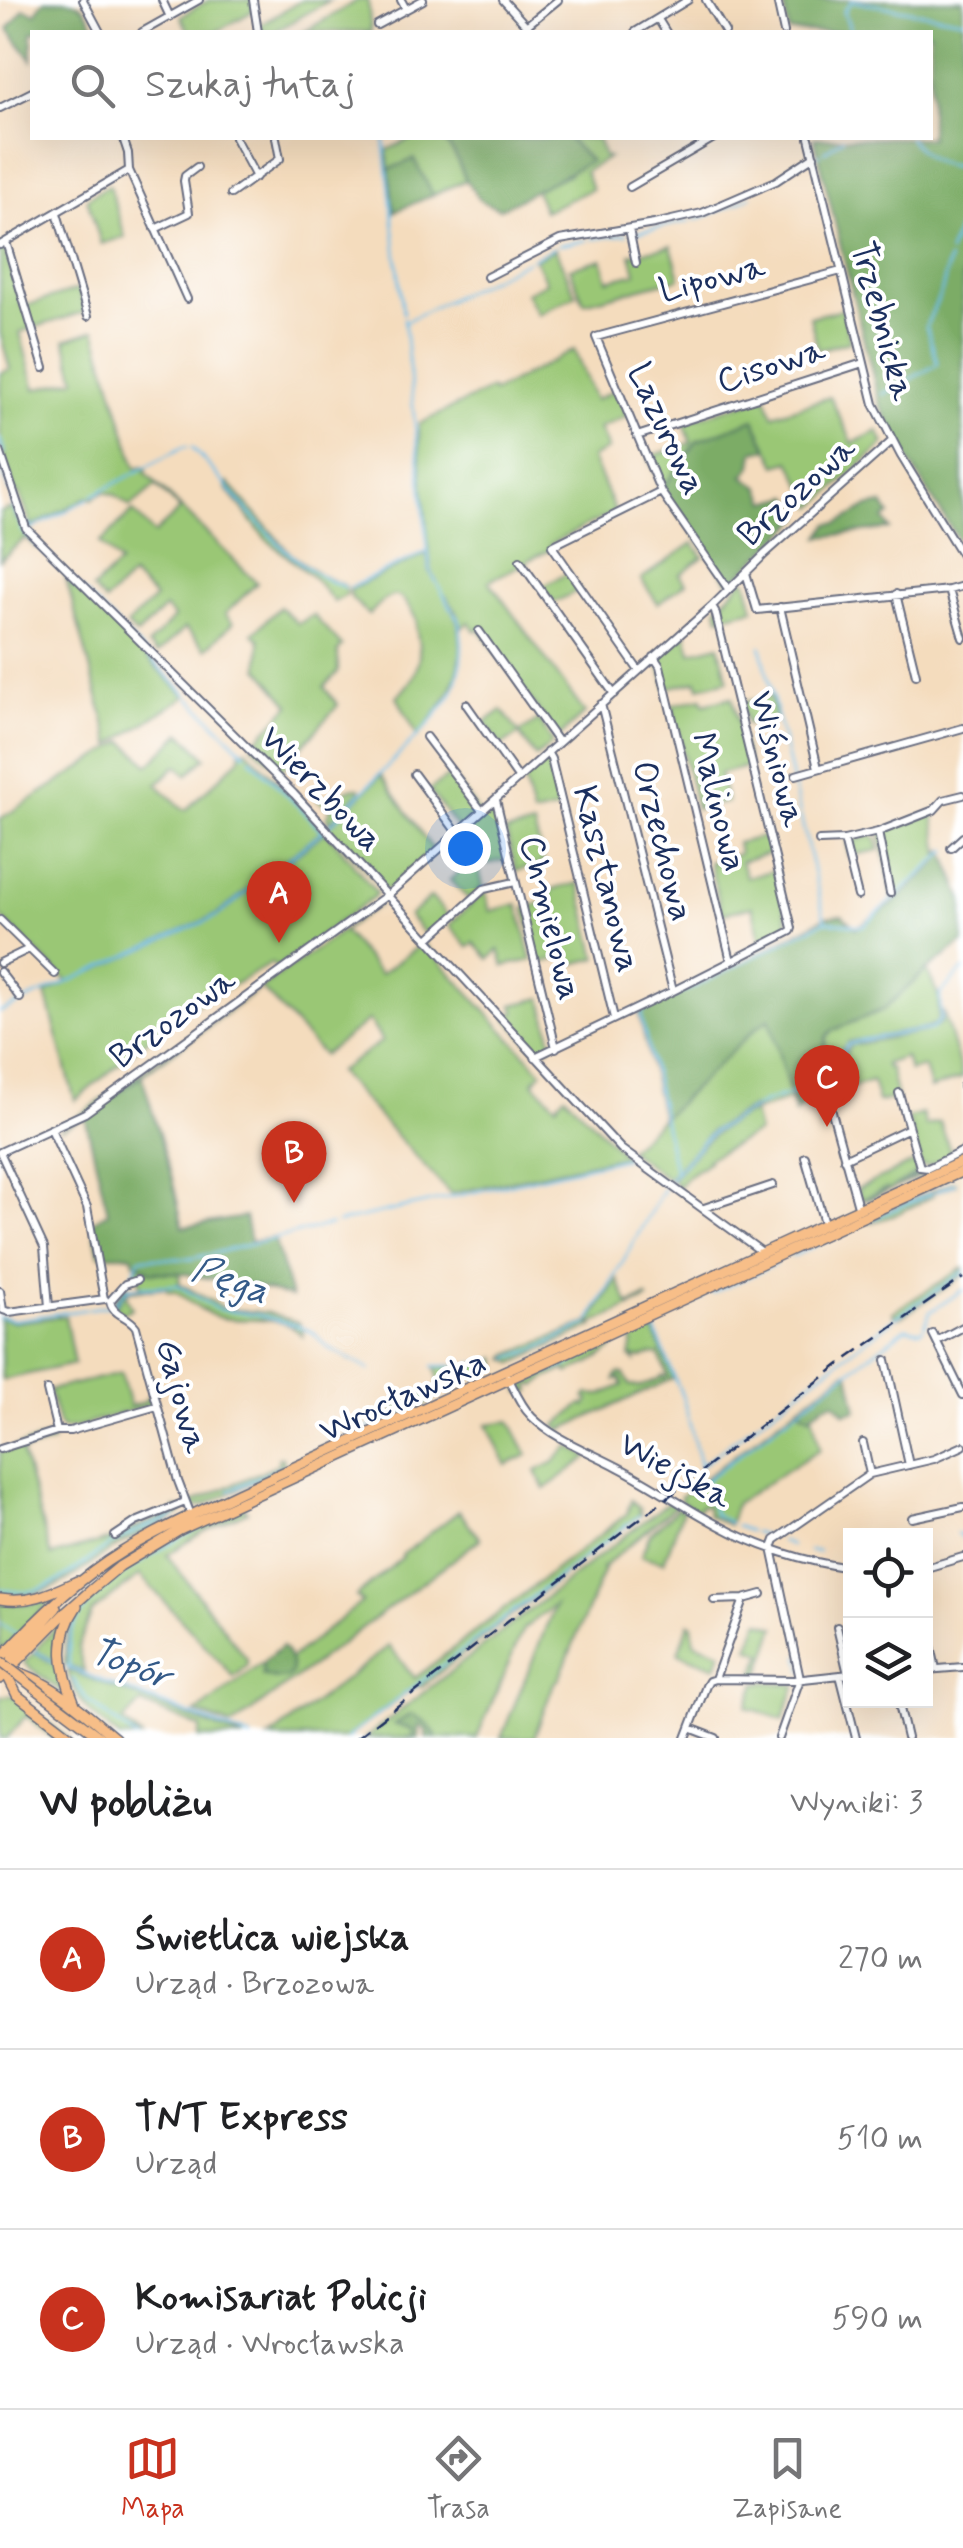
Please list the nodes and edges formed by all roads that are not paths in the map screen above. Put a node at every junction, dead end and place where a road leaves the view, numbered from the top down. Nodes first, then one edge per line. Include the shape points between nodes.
1 (83, 0) edge
2 (162, 0) edge
3 (199, 0) edge
4 (254, 0) edge
5 (401, 0) edge
6 (422, 0) edge
7 (502, 0) edge
8 (558, 0) edge
9 (688, 0) edge
10 (706, 0) edge
11 (776, 0) edge
12 (510, 4) edge
13 (406, 9) junction
14 (170, 17) junction
15 (658, 19) junction
16 (376, 26) dead end
17 (529, 29) edge
18 (99, 30) edge
19 (148, 30) edge
20 (258, 30) edge
21 (639, 30) edge
22 (665, 30) edge
23 (723, 30) edge
24 (784, 30) edge
25 (30, 93) edge
26 (0, 108) edge
27 (124, 140) edge
28 (236, 140) edge
29 (276, 140) edge
30 (710, 140) edge
31 (810, 140) edge
32 (814, 156) junction
33 (197, 167) dead end
34 (129, 170) junction
35 (256, 177) junction
36 (630, 186) dead end
37 (231, 194) dead end
38 (57, 214) junction
39 (155, 229) junction
40 (628, 229) junction
41 (3, 244) edge
42 (636, 264) dead end
43 (841, 271) junction
44 (487, 277) dead end
45 (187, 298) dead end
46 (88, 316) dead end
47 (596, 336) joint
48 (864, 363) junction
49 (44, 368) dead end
50 (637, 436) junction
51 (892, 441) junction
52 (0, 451) edge
53 (661, 492) junction
54 (963, 558) edge
55 (520, 561) dead end
56 (746, 572) junction
57 (963, 586) edge
58 (729, 590) junction
59 (948, 590) junction
60 (896, 594) junction
61 (712, 606) junction
62 (780, 607) junction
63 (478, 631) dead end
64 (963, 638) edge
65 (654, 658) junction
66 (639, 671) junction
67 (916, 675) dead end
68 (614, 694) junction
69 (466, 704) dead end
70 (601, 704) junction
71 (963, 728) edge
72 (426, 737) dead end
73 (558, 742) junction
74 (547, 752) junction
75 (818, 768) junction
76 (414, 774) dead end
77 (796, 775) dead end
78 (519, 778) junction
79 (963, 795) edge
80 (496, 800) junction
81 (482, 811) junction
82 (878, 832) junction
83 (458, 834) junction
84 (963, 836) edge
85 (819, 840) dead end
86 (844, 840) junction
87 (951, 848) dead end
88 (515, 882) junction
89 (890, 893) dead end
90 (387, 895) junction
91 (858, 896) dead end
92 (0, 920) edge
93 (427, 940) junction
94 (29, 949) junction
95 (731, 961) junction
96 (0, 963) edge
97 (0, 972) edge
98 (55, 974) dead end
99 (673, 991) junction
100 (20, 998) dead end
101 (614, 1018) junction
102 (556, 1048) junction
103 (535, 1057) junction
104 (898, 1093) dead end
105 (830, 1105) dead end
106 (907, 1128) junction
107 (51, 1129) junction
108 (963, 1151) edge
109 (0, 1152) edge
110 (806, 1157) dead end
111 (844, 1159) junction
112 (963, 1161) edge
113 (963, 1170) edge
114 (773, 1185) dead end
115 (703, 1209) junction
116 (860, 1212) junction
117 (824, 1223) junction
118 (763, 1253) junction
119 (132, 1281) dead end
120 (0, 1291) edge
121 (109, 1302) junction
122 (49, 1306) junction
123 (963, 1327) edge
124 (886, 1360) dead end
125 (508, 1376) junction
126 (47, 1390) dead end
127 (963, 1395) edge
128 (158, 1406) junction
129 (57, 1431) junction
130 (863, 1443) dead end
131 (963, 1446) edge
132 (0, 1449) edge
133 (909, 1465) junction
134 (870, 1474) junction
135 (184, 1502) junction
136 (963, 1507) edge
137 (191, 1516) junction
138 (912, 1518) dead end
139 (115, 1536) dead end
140 (772, 1548) junction
141 (963, 1557) edge
142 (933, 1566) edge
143 (843, 1567) edge
144 (89, 1576) junction
145 (762, 1594) dead end
146 (85, 1595) junction
147 (0, 1599) edge
148 (744, 1599) junction
149 (714, 1600) dead end
150 (837, 1627) dead end
151 (31, 1638) junction
152 (21, 1649) junction
153 (933, 1655) edge
154 (843, 1658) edge
155 (2, 1661) edge
156 (963, 1668) edge
157 (933, 1669) edge
158 (936, 1669) junction
159 (843, 1674) edge
160 (715, 1679) junction
161 (800, 1679) junction
162 (0, 1680) edge
163 (2, 1694) edge
164 (17, 1695) junction
165 (56, 1704) junction
166 (851, 1708) edge
167 (900, 1708) edge
168 (77, 1709) junction
169 (690, 1728) junction
170 (73, 1738) edge
171 (93, 1738) edge
172 (101, 1738) edge
173 (115, 1738) edge
174 (686, 1738) edge
175 (716, 1738) edge
176 (779, 1738) edge
177 (856, 1738) edge
178 (907, 1738) edge

1 - 18 street
2 - 14 street
3 - 14 street
4 - 20 street
5 - 13 street
6 - 13 street
7 - 12 street
8 - 17 street
9 - 15 street
10 - 23 street
11 - 24 street
12 - 17 street
13 - 16 street
14 - 19 street
15 - 21 street
15 - 22 street
25 - 26 street
27 - 34 street
28 - 35 street
29 - 35 street via 280,159
30 - 36 street
31 - 32 street, Trzebnicka
32 - 40 street via 719,206
32 - 43 street, Trzebnicka
33 - 39 street via 184,181 189,213
34 - 38 street
34 - 39 street
35 - 37 street
38 - 41 street
38 - 46 street
39 - 45 street
40 - 42 street
40 - 44 street via 560,240
41 - 49 street
43 - 47 street, Lipowa
43 - 48 street, Trzebnicka
47 - 50 street, Lazurowa
48 - 50 street, Cisowa
48 - 51 street, Trzebnicka
50 - 53 street, Lazurowa
51 - 54 street, Trzebnicka
51 - 56 street, Brzozowa
52 - 90 street, Wierzbowa via 26,528
53 - 58 street, Lazurowa
53 - 66 street via 552,546
55 - 68 street
56 - 58 street, Brzozowa
56 - 62 street via 757,610
57 - 59 street
58 - 61 street, Brzozowa
59 - 60 street
59 - 64 street
60 - 62 street
60 - 67 street
61 - 65 street, Brzozowa
61 - 95 street, Wiśniowa via 792,926
62 - 75 street
63 - 73 street
65 - 66 street, Brzozowa
65 - 95 street, Malinowa
66 - 68 street, Brzozowa
68 - 70 street, Brzozowa
69 - 78 street
70 - 73 street, Brzozowa
70 - 99 street, Orzechowa
71 - 75 street
72 - 81 street
73 - 74 street, Brzozowa
74 - 78 street, Brzozowa
74 - 101 street, Kasztanowa
75 - 77 street
76 - 83 street
78 - 80 street, Brzozowa
79 - 82 street
80 - 81 street, Brzozowa
80 - 88 street, Chmielowa
81 - 83 street, Brzozowa
82 - 86 street
82 - 89 street
83 - 90 street, Brzozowa
84 - 87 street
85 - 86 street
86 - 91 street
88 - 93 street via 484,890
88 - 102 street, Chmielowa
90 - 93 street, Wierzbowa
90 - 107 street, Brzozowa via 85,1113
92 - 94 street
93 - 103 street, Wierzbowa
94 - 96 street
94 - 98 street
95 - 99 street
97 - 100 street
99 - 101 street
101 - 102 street
102 - 103 street
103 - 115 street, Wierzbowa via 626,1153
104 - 106 street
105 - 111 street
106 - 108 street via 922,1168
106 - 111 street
107 - 109 street, Brzozowa
107 - 121 street, Gajowa via 86,1207
109 - 122 street via 44,1247
110 - 117 street
111 - 116 street
112 - 116 main road, Wrocławska
113 - 116 main road, Wrocławska
114 - 115 street
115 - 118 street, Wierzbowa
116 - 117 main road, Wrocławska
116 - 125 main road, Wrocławska
117 - 118 main road, Wrocławska
118 - 125 main road, Wrocławska
119 - 121 street
120 - 122 street via 7,1312
121 - 122 street
121 - 128 street, Gajowa via 136,1327
123 - 127 street via 935,1337
124 - 133 street
125 - 137 main road, Wrocławska
125 - 140 street, Wiejska via 541,1425 720,1526
125 - 146 main road, Wrocławska via 180,1530
126 - 129 street
128 - 129 street
128 - 135 street, Gajowa
129 - 132 street
130 - 134 street
131 - 133 street
133 - 134 street
134 - 140 street
135 - 137 street, Gajowa
135 - 139 street
136 - 138 street
137 - 144 main road, Wrocławska
140 - 143 street, Wiejska
140 - 161 street
141 - 142 street
144 - 147 main road via 40,1598
144 - 151 main road, Wrocławska
145 - 148 street
146 - 151 main road, Wrocławska
146 - 168 main road via 62,1642 62,1665
148 - 149 street
148 - 160 street
150 - 154 street
151 - 152 main road, Wrocławska
151 - 152 main road, Wrocławska
152 - 155 main road, Wrocławska
152 - 155 main road, Wrocławska
153 - 158 street
155 - 162 main road, Wrocławska
155 - 164 main road
155 - 165 main road, bridge
155 - 168 main road
156 - 158 street
157 - 158 street
159 - 161 street
160 - 161 street
160 - 169 street
161 - 176 street
163 - 164 main road
164 - 170 main road
165 - 171 main road
165 - 172 main road
166 - 177 street
167 - 178 street
168 - 173 main road
169 - 174 street
169 - 175 street

